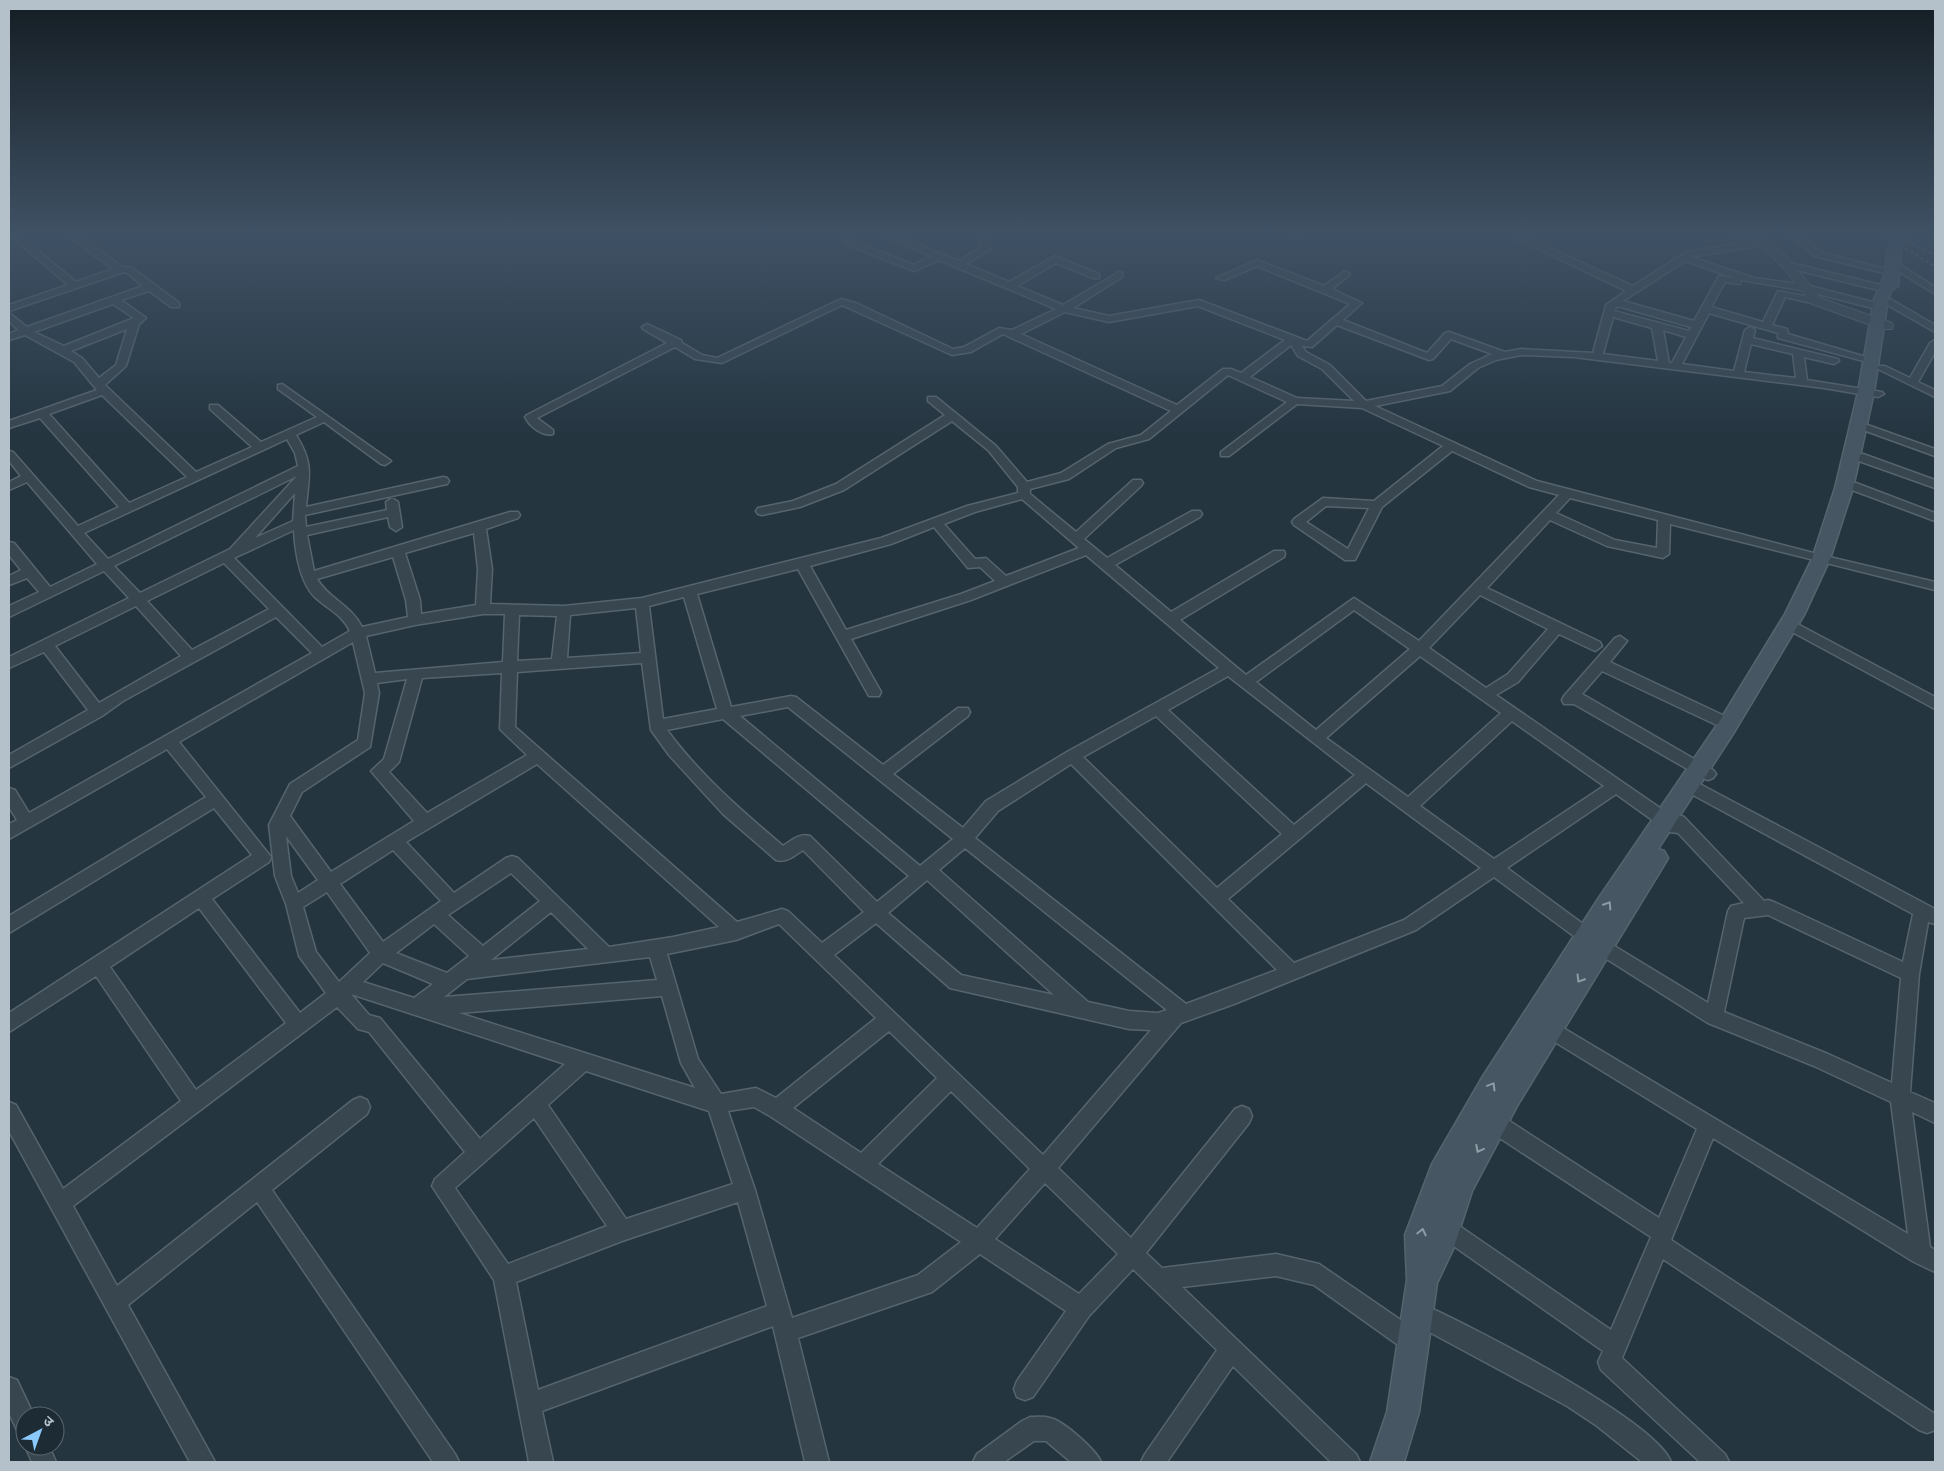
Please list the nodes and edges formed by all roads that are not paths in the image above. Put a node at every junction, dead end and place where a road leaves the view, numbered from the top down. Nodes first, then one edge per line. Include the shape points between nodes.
1 (24, 303) edge
2 (106, 303) edge
3 (118, 303) edge
4 (172, 303) edge
5 (840, 303) edge
6 (843, 303) edge
7 (1049, 303) edge
8 (1075, 303) edge
9 (1196, 303) edge
10 (1201, 303) edge
11 (1356, 303) edge
12 (1614, 303) edge
13 (1632, 303) edge
14 (1709, 303) edge
15 (1777, 303) edge
16 (1886, 303) edge
17 (1898, 303) edge
18 (175, 305) dead end
19 (9, 308) edge
20 (1064, 309) junction
21 (1609, 313) junction
22 (9, 316) edge
23 (1336, 321) junction
24 (1699, 322) junction
25 (1752, 322) junction
26 (134, 323) junction
27 (1657, 326) junction
28 (1766, 326) junction
29 (647, 327) dead end
30 (1935, 329) edge
31 (25, 331) junction
32 (1013, 334) junction
33 (9, 337) edge
34 (1292, 339) junction
35 (1747, 340) junction
36 (677, 342) junction
37 (1935, 344) edge
38 (63, 350) junction
39 (1798, 352) junction
40 (1504, 355) junction
41 (1597, 357) junction
42 (1670, 366) junction
43 (1874, 366) junction
44 (1738, 375) junction
45 (1242, 378) junction
46 (1802, 383) junction
47 (1912, 383) junction
48 (282, 387) dead end
49 (102, 388) junction
50 (1872, 393) junction
51 (1935, 394) edge
52 (932, 399) dead end
53 (1295, 401) junction
54 (1364, 405) junction
55 (214, 407) dead end
56 (1178, 410) junction
57 (41, 412) junction
58 (952, 416) junction
59 (324, 418) junction
60 (9, 425) edge
61 (1864, 427) junction
62 (549, 432) dead end
63 (289, 434) junction
64 (1451, 446) junction
65 (261, 448) junction
66 (1935, 453) edge
67 (9, 454) edge
68 (1225, 454) dead end
69 (1863, 458) junction
70 (385, 460) dead end
71 (304, 472) junction
72 (29, 477) junction
73 (195, 478) junction
74 (443, 481) dead end
75 (1137, 483) dead end
76 (1935, 484) edge
77 (9, 486) edge
78 (1856, 487) junction
79 (1024, 491) junction
80 (391, 493) junction
81 (1566, 494) junction
82 (1378, 505) junction
83 (127, 509) junction
84 (762, 511) dead end
85 (394, 512) junction
86 (1196, 514) dead end
87 (1548, 514) junction
88 (514, 515) dead end
89 (1935, 517) edge
90 (1664, 518) junction
91 (936, 522) junction
92 (299, 523) junction
93 (396, 527) dead end
94 (479, 527) junction
95 (76, 532) junction
96 (1076, 539) junction
97 (9, 546) edge
98 (1089, 549) junction
99 (398, 551) junction
100 (230, 554) junction
101 (1279, 554) dead end
102 (1828, 561) junction
103 (802, 564) junction
104 (1106, 564) junction
105 (107, 566) junction
106 (29, 572) junction
107 (309, 577) junction
108 (9, 581) edge
109 (1004, 582) junction
110 (1935, 586) edge
111 (1478, 589) junction
112 (689, 591) junction
113 (48, 593) junction
114 (137, 600) junction
115 (642, 603) junction
116 (483, 609) junction
117 (278, 610) junction
118 (512, 610) junction
119 (564, 611) junction
120 (9, 612) edge
121 (1172, 618) junction
122 (415, 620) junction
123 (1794, 627) junction
124 (1557, 628) junction
125 (358, 634) junction
126 (842, 636) junction
127 (1620, 641) dead end
128 (46, 644) junction
129 (1595, 646) dead end
130 (1419, 649) junction
131 (321, 654) junction
132 (190, 657) junction
133 (647, 658) junction
134 (9, 663) edge
135 (559, 664) junction
136 (1600, 664) junction
137 (509, 667) junction
138 (1229, 668) junction
139 (416, 672) junction
140 (369, 678) junction
141 (1246, 682) junction
142 (874, 692) dead end
143 (1485, 695) junction
144 (1935, 704) edge
145 (1158, 709) junction
146 (98, 712) junction
147 (963, 712) dead end
148 (726, 713) junction
149 (1511, 713) junction
150 (1728, 724) junction
151 (656, 726) junction
152 (1316, 738) junction
153 (169, 740) junction
154 (538, 756) junction
155 (1072, 756) junction
156 (9, 762) edge
157 (882, 774) junction
158 (1366, 774) junction
159 (1698, 780) junction
160 (1616, 786) junction
161 (9, 794) edge
162 (216, 799) junction
163 (1409, 806) junction
164 (281, 816) junction
165 (27, 822) junction
166 (425, 822) junction
167 (1673, 823) junction
168 (9, 832) edge
169 (1293, 834) junction
170 (964, 839) junction
171 (394, 841) junction
172 (1496, 869) junction
173 (924, 873) junction
174 (330, 882) junction
175 (202, 898) junction
176 (1216, 898) junction
177 (552, 902) junction
178 (454, 903) junction
179 (294, 904) junction
180 (1761, 910) junction
181 (876, 913) junction
182 (1928, 914) edge
183 (436, 915) junction
184 (9, 925) edge
185 (736, 932) junction
186 (1594, 941) junction
187 (656, 949) junction
188 (821, 954) junction
189 (382, 955) junction
190 (606, 955) junction
191 (482, 956) junction
192 (98, 965) junction
193 (1292, 973) junction
194 (1910, 974) junction
195 (456, 977) junction
196 (668, 987) junction
197 (343, 990) junction
198 (417, 1007) junction
199 (1083, 1010) junction
200 (1179, 1015) junction
201 (1714, 1017) junction
202 (888, 1020) junction
203 (9, 1023) edge
204 (1542, 1024) junction
205 (298, 1025) junction
206 (582, 1062) junction
207 (950, 1080) junction
208 (1900, 1096) junction
209 (194, 1103) junction
210 (535, 1103) junction
211 (716, 1104) junction
212 (360, 1107) dead end
213 (778, 1109) junction
214 (9, 1112) edge
215 (1935, 1113) edge
216 (1242, 1116) dead end
217 (1493, 1122) junction
218 (1708, 1126) junction
219 (478, 1154) junction
220 (863, 1165) junction
221 (1043, 1170) junction
222 (258, 1188) junction
223 (744, 1190) junction
224 (60, 1203) junction
225 (1445, 1228) junction
226 (622, 1231) junction
227 (1661, 1238) junction
228 (978, 1241) junction
229 (1132, 1254) junction
230 (1928, 1259) edge
231 (504, 1276) junction
232 (1157, 1279) junction
233 (1422, 1280) junction
234 (115, 1302) junction
235 (1081, 1308) junction
236 (782, 1322) junction
237 (1415, 1327) junction
238 (1616, 1347) junction
239 (1231, 1349) junction
240 (9, 1388) edge
241 (1025, 1388) dead end
242 (530, 1404) junction
243 (17, 1406) edge
244 (1927, 1422) dead end
245 (203, 1462) edge
246 (447, 1462) edge
247 (541, 1462) edge
248 (816, 1462) edge
249 (985, 1462) edge
250 (1089, 1462) edge
251 (1153, 1462) edge
252 (1348, 1462) edge
253 (1387, 1462) edge
254 (1659, 1462) edge
255 (1717, 1462) edge

1 - 19 street
2 - 31 street
3 - 26 street via 141,318
4 - 18 street
5 - 36 street via 718,360 699,356
6 - 32 street via 952,352 967,350 1003,330
7 - 20 street
8 - 20 street
9 - 20 street via 1109,319
10 - 34 street
11 - 23 street
12 - 21 street
13 - 24 street
14 - 24 street
15 - 28 street
16 - 43 main road
17 - 30 street
20 - 32 street
21 - 27 street
21 - 41 street
22 - 31 street
23 - 34 street via 1308,345
23 - 40 street via 1429,357 1449,335
24 - 25 street
24 - 27 street
24 - 42 street
25 - 28 street
25 - 35 street
26 - 38 street
26 - 49 street via 121,366
27 - 42 street
28 - 43 street via 1783,331 1782,336
29 - 36 street
31 - 33 street
31 - 38 street
32 - 56 street
34 - 45 street
34 - 54 street via 1302,354 1326,367
35 - 39 street
35 - 44 street
36 - 62 street via 531,417 533,422
37 - 47 street
38 - 49 street via 78,360
39 - 43 street
39 - 46 street
40 - 41 street via 1521,352
40 - 54 street via 1474,366 1446,389
41 - 42 street
42 - 44 street
43 - 47 street
43 - 50 main road
44 - 46 street
45 - 53 street
45 - 56 street via 1227,371
46 - 50 street
47 - 51 street
48 - 59 street
49 - 57 street
49 - 73 street
50 - 61 main road
52 - 58 street
53 - 54 street
53 - 68 street
54 - 64 street
55 - 65 street
56 - 79 street via 1145,437 1112,446 1065,476
57 - 60 street
57 - 83 street
58 - 79 street via 992,448
58 - 84 street via 840,487 796,504
59 - 63 street
59 - 70 street
61 - 66 street
61 - 69 main road
61 - 102 main road via 1844,488
63 - 65 street
63 - 71 street via 301,453
64 - 81 street via 1533,484
64 - 82 street
65 - 73 street
67 - 72 street
69 - 76 street
69 - 78 main road
71 - 92 street
71 - 100 street
71 - 105 street
72 - 77 street
72 - 95 street
73 - 83 street
74 - 80 street
75 - 96 street
78 - 89 street
78 - 102 main road
79 - 91 street
79 - 96 street
80 - 85 street
80 - 92 street
81 - 87 street
81 - 90 street
82 - 82 street via 1350,557 1298,522 1323,502
83 - 95 street
85 - 92 street
85 - 93 street
86 - 104 street
87 - 90 street via 1612,543 1663,554
87 - 111 street
88 - 94 street
90 - 102 street
91 - 103 street via 886,541
91 - 109 street via 973,565 981,561
92 - 100 street
92 - 107 street
94 - 99 street
94 - 116 street via 485,569
95 - 105 street
96 - 98 street
97 - 106 street
98 - 104 street
98 - 109 street
99 - 107 street
99 - 122 street via 413,600
100 - 114 street
100 - 117 street
101 - 121 street
102 - 110 street
102 - 123 main road
103 - 112 street
103 - 126 street
104 - 121 street
105 - 113 street
105 - 114 street
106 - 108 street
106 - 113 street
107 - 125 street via 320,595 350,617
109 - 126 street
111 - 124 street
111 - 130 street
112 - 115 street
112 - 148 street
113 - 120 street
114 - 128 street
114 - 132 street
115 - 119 street
115 - 133 street
116 - 118 street
116 - 122 street
117 - 131 street
117 - 132 street
118 - 119 street
118 - 137 street
119 - 135 street
121 - 138 street
122 - 125 street
123 - 144 street
123 - 150 main road
123 - 159 main road
124 - 129 street
124 - 143 street via 1513,678
125 - 131 street
125 - 140 street
126 - 142 street
127 - 136 street
128 - 134 street
128 - 146 street
130 - 141 street via 1354,603
130 - 143 street
130 - 152 street
131 - 153 street
132 - 146 street
133 - 135 street
133 - 151 street
135 - 137 street
136 - 150 street
136 - 159 street via 1571,698
137 - 139 street
137 - 154 street via 507,729
138 - 141 street
138 - 145 street
139 - 140 street
139 - 166 street via 391,762 379,771
140 - 164 street via 372,693 365,743 296,788
141 - 152 street
143 - 149 street
145 - 155 street
145 - 169 street
146 - 156 street
147 - 157 street
148 - 151 street
148 - 157 street via 791,701
148 - 173 street
149 - 160 street
149 - 163 street
150 - 159 main road
151 - 181 street via 674,752 729,809 782,855 804,841
152 - 158 street
153 - 162 street
153 - 165 street
154 - 166 street
154 - 185 street
155 - 170 street via 992,806
155 - 176 street
157 - 170 street
158 - 163 street
158 - 169 street
159 - 167 main road
159 - 182 street
160 - 167 street
160 - 172 street
161 - 165 street
162 - 175 street via 263,857
162 - 184 street
163 - 172 street
164 - 174 street
164 - 179 street via 277,825 283,876
165 - 168 street
166 - 171 street
167 - 180 street
167 - 186 main road
169 - 176 street
170 - 173 street
170 - 200 street
171 - 174 street
171 - 178 street
172 - 186 street
172 - 193 street via 1410,925
173 - 181 street
173 - 199 street
174 - 179 street
174 - 189 street
175 - 192 street
175 - 205 street
176 - 193 street
177 - 178 street via 512,863
177 - 190 street
177 - 191 street
178 - 183 street
179 - 197 street via 308,956
180 - 194 street via 1768,907
180 - 201 street via 1737,911
181 - 188 street
181 - 199 street via 956,982
182 - 194 street
183 - 189 street
183 - 191 street
185 - 187 street
185 - 188 street via 782,916
186 - 201 street
186 - 204 main road
187 - 190 street
187 - 196 street
188 - 202 street
189 - 195 street
189 - 197 street
190 - 195 street
191 - 195 street
192 - 203 street
192 - 209 street
193 - 200 street
194 - 208 street
195 - 198 street
196 - 198 street
196 - 211 street via 690,1063
197 - 198 street
197 - 205 street
197 - 219 street via 364,1024 374,1024
198 - 206 street
199 - 200 street via 1128,1020 1158,1022
200 - 221 street
201 - 208 street
202 - 207 street
202 - 213 street
204 - 217 main road
204 - 218 street
233 -> 204 main road via 1420,1235 1442,1174 1493,1085
205 - 209 street
206 - 210 street
206 - 211 street
207 - 220 street
207 - 221 street
208 - 215 street
208 - 230 street
209 - 224 street
210 - 219 street
210 - 226 street
211 - 213 street via 756,1097
211 - 223 street
212 - 222 street
213 - 220 street
214 - 224 street
216 - 229 street
217 -> 225 main road via 1460,1185
217 - 227 street
218 - 227 street
218 - 230 street
219 - 231 street via 442,1186
220 - 228 street
221 - 228 street
221 - 229 street
222 - 234 street
222 - 246 street
223 - 226 street
223 - 236 street
224 - 234 street
225 - 233 main road via 1439,1248
225 - 238 street
226 - 231 street
227 - 238 street
227 - 244 street
228 - 235 street
228 - 236 street via 924,1284
229 - 232 street
229 - 235 street
231 - 242 street
232 - 237 street via 1276,1265 1319,1275
232 - 239 street
233 - 237 main road
234 - 245 street
235 - 241 street
236 - 242 street
236 - 248 street
237 - 253 main road via 1403,1412
237 - 254 street via 1570,1395 1638,1441
238 - 255 street via 1609,1362
239 - 251 street
239 - 252 street
240 - 243 street
242 - 247 street
249 - 250 street via 1030,1429 1050,1429

